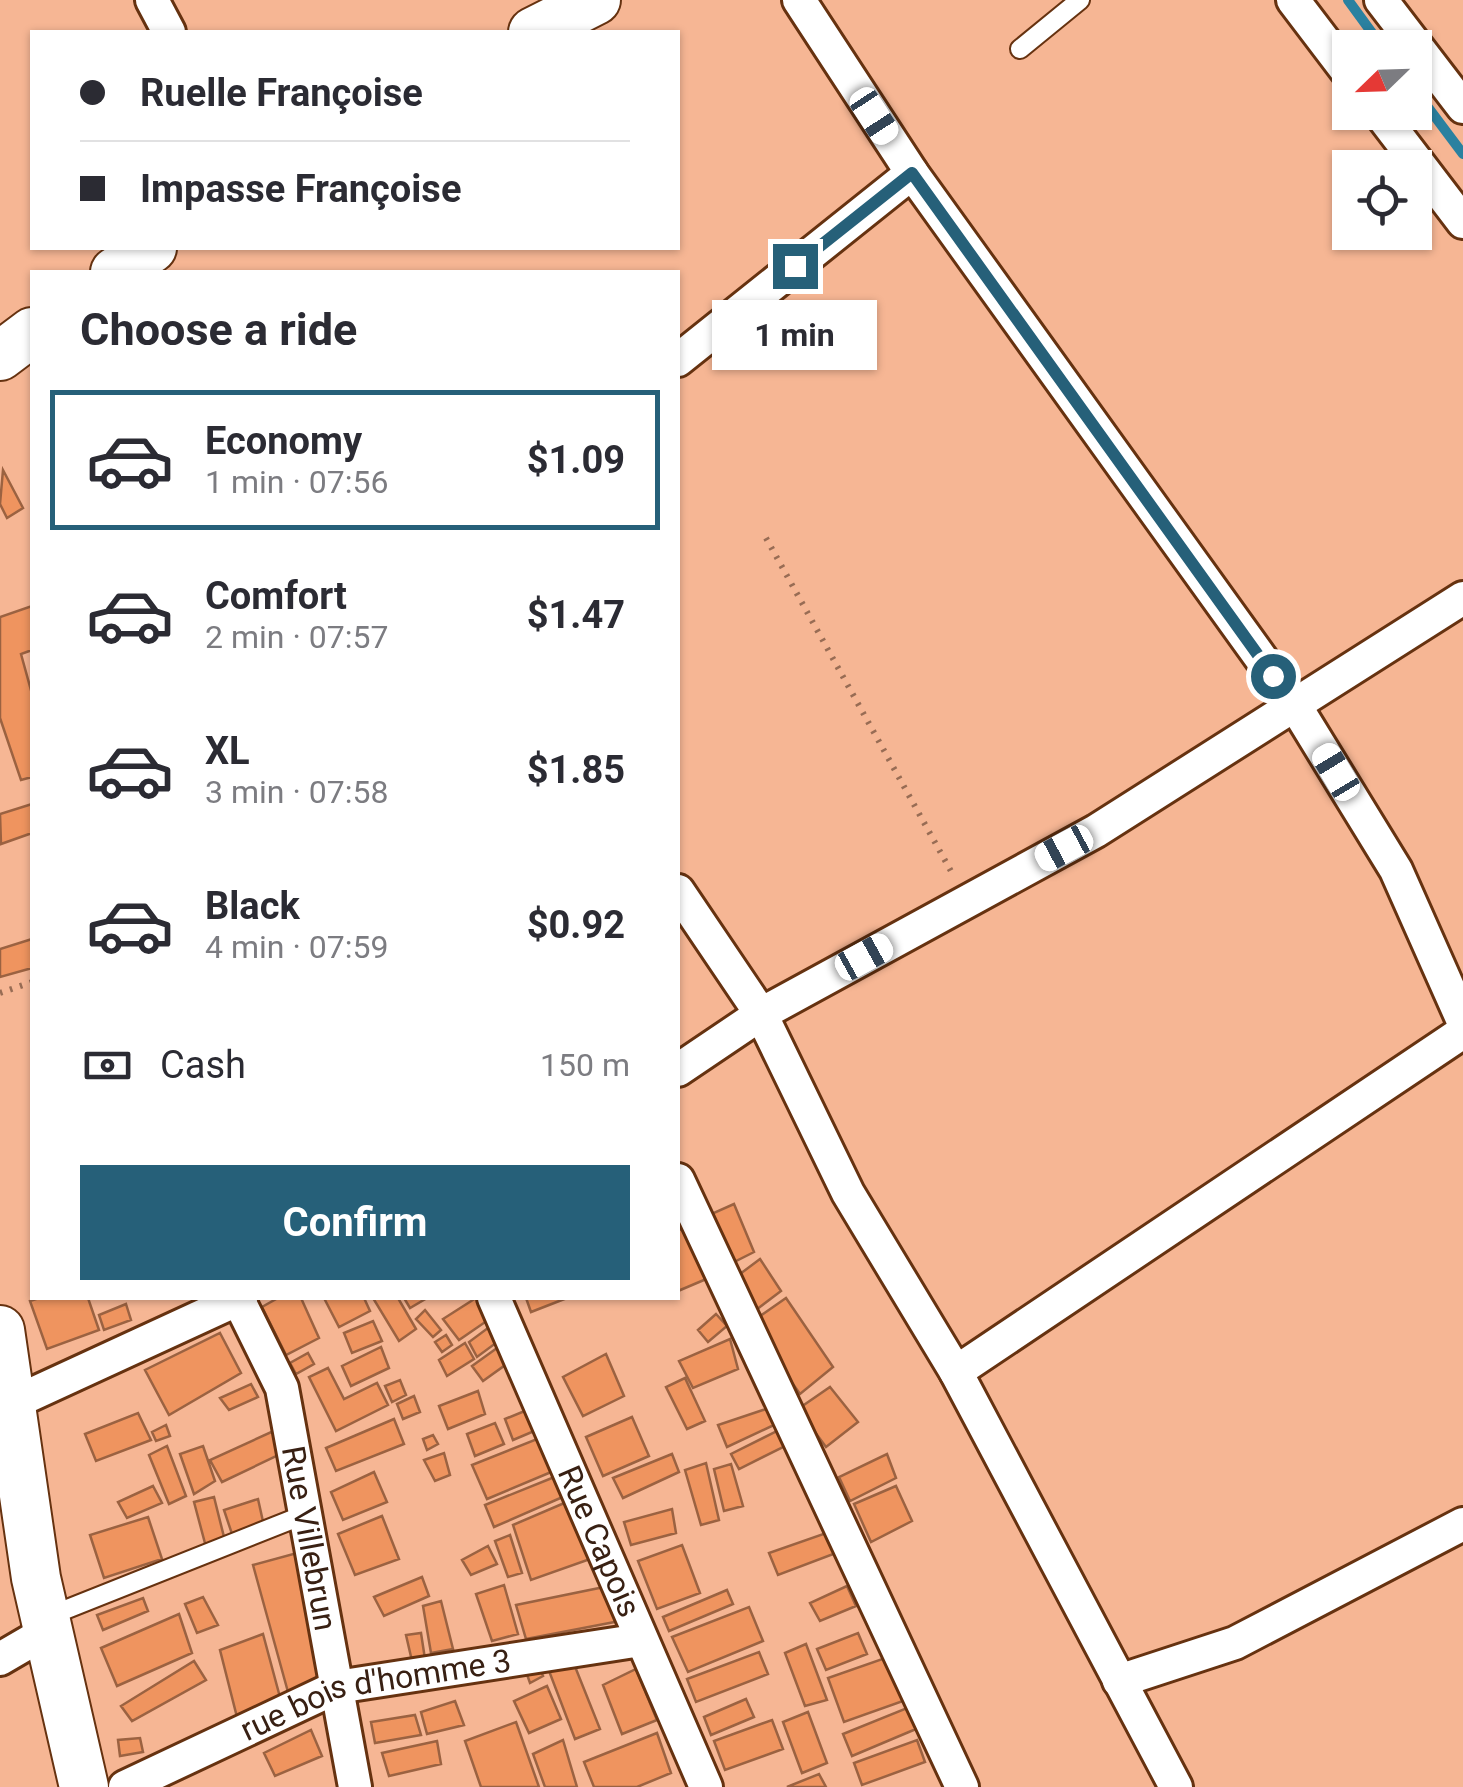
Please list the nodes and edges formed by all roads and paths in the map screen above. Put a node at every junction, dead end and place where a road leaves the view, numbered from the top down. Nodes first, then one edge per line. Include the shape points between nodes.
1 (152, 0) edge
2 (596, 0) edge
3 (799, 0) edge
4 (1080, 0) edge
5 (1293, 0) edge
6 (1381, 0) edge
7 (169, 30) edge
8 (537, 30) edge
9 (1020, 49) dead end
10 (1332, 51) edge
11 (1463, 107) edge
12 (1393, 130) edge
13 (912, 173) junction
14 (1463, 222) edge
15 (149, 250) edge
16 (118, 270) edge
17 (30, 334) edge
18 (0, 356) edge
19 (680, 358) edge
20 (766, 538) dead end
21 (1463, 598) edge
22 (1296, 707) junction
23 (680, 894) edge
24 (968, 900) junction
25 (30, 983) edge
26 (0, 993) edge
27 (761, 1014) junction
28 (1463, 1021) edge
29 (1463, 1032) edge
30 (680, 1069) edge
31 (680, 1184) edge
32 (235, 1300) edge
33 (240, 1300) edge
34 (495, 1300) edge
35 (0, 1330) edge
36 (956, 1372) junction
37 (6, 1406) edge
38 (306, 1514) junction
39 (1463, 1524) edge
40 (47, 1624) junction
41 (641, 1640) junction
42 (0, 1659) edge
43 (1119, 1680) junction
44 (337, 1687) junction
45 (84, 1787) edge
46 (124, 1787) edge
47 (356, 1787) edge
48 (706, 1787) edge
49 (962, 1787) edge
50 (1176, 1787) edge

1 - 7 street
2 - 8 main road
3 - 13 street
4 - 9 lane
5 - 10 street
6 - 11 street
12 - 14 street
13 - 19 street
13 - 22 street
15 - 16 main road
17 - 18 main road
20 - 24 path
21 - 22 street
22 - 24 street via 1096,831
22 - 28 street via 1396,870
23 - 27 street
24 - 27 street
25 - 26 path
27 - 30 street
27 - 36 street via 848,1194
29 - 36 street
31 - 49 street
32 - 37 street
33 - 38 street, Rue Villebrun via 282,1388
34 - 41 street, Rue Capois
35 - 37 main road
36 - 43 street
37 - 40 main road
38 - 40 lane
38 - 44 street, Rue Villebrun
39 - 43 street via 1235,1643
40 - 42 street
40 - 45 main road
41 - 44 street, rue bois d'homme 3
41 - 48 street, Rue Capois
43 - 50 street
44 - 46 street, rue bois d'homme 3
44 - 47 street, Rue Villebrun

